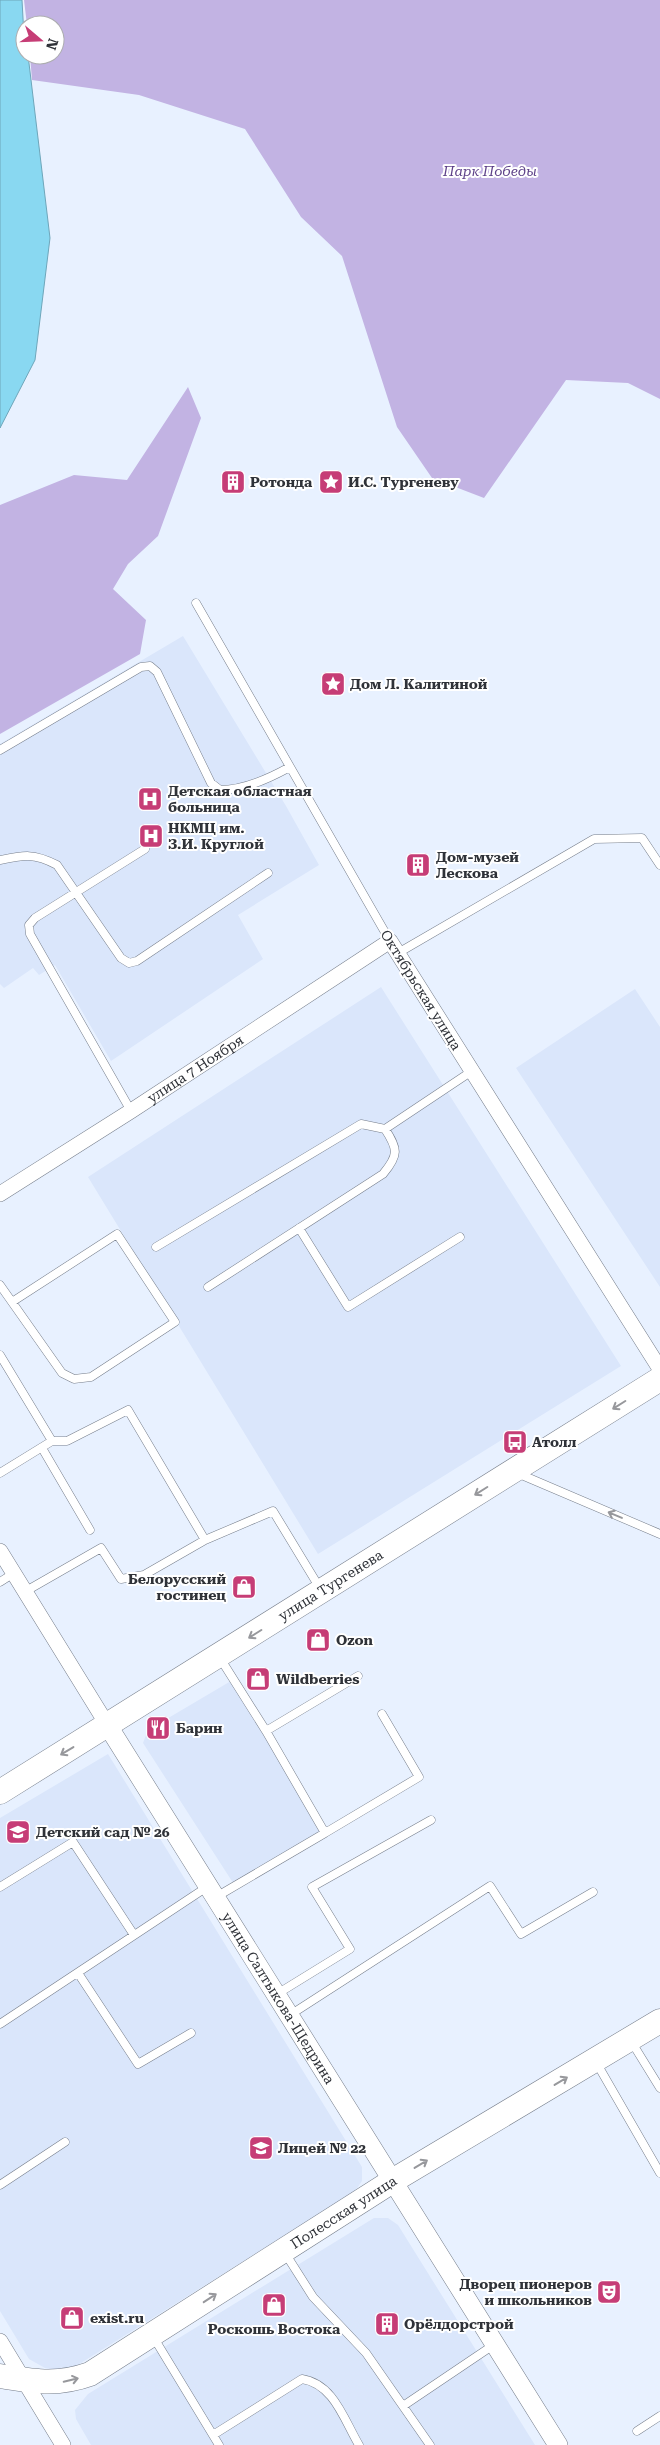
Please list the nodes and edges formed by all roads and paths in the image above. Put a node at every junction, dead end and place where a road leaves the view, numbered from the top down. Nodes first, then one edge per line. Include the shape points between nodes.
1 (196, 603) dead end
2 (0, 750) edge
3 (288, 768) junction
4 (145, 849) dead end
5 (0, 860) edge
6 (660, 865) edge
7 (268, 873) dead end
8 (76, 893) junction
9 (394, 947) junction
10 (472, 1071) junction
11 (132, 1111) junction
12 (385, 1129) junction
13 (0, 1194) edge
14 (299, 1228) junction
15 (460, 1237) dead end
16 (156, 1247) dead end
17 (0, 1285) edge
18 (208, 1286) dead end
19 (12, 1302) junction
20 (0, 1355) edge
21 (660, 1369) edge
22 (660, 1379) edge
23 (52, 1441) junction
24 (42, 1448) junction
25 (513, 1471) junction
26 (0, 1473) edge
27 (90, 1530) dead end
28 (660, 1534) edge
29 (205, 1540) junction
30 (0, 1551) edge
31 (14, 1573) junction
32 (0, 1582) edge
33 (26, 1592) junction
34 (322, 1592) junction
35 (219, 1656) junction
36 (358, 1676) dead end
37 (382, 1714) dead end
38 (108, 1726) junction
39 (266, 1731) junction
40 (0, 1792) edge
41 (431, 1820) dead end
42 (325, 1833) junction
43 (0, 1888) edge
44 (212, 1891) junction
45 (593, 1892) dead end
46 (134, 1935) junction
47 (78, 1973) junction
48 (277, 1994) junction
49 (290, 2015) junction
50 (660, 2021) edge
51 (0, 2024) edge
52 (190, 2032) dead end
53 (630, 2039) junction
54 (595, 2060) junction
55 (660, 2088) edge
56 (65, 2142) dead end
57 (660, 2173) edge
58 (394, 2180) junction
59 (0, 2185) edge
60 (284, 2251) junction
61 (152, 2335) junction
62 (0, 2340) edge
63 (495, 2344) junction
64 (11, 2377) edge
65 (403, 2406) junction
66 (660, 2416) edge
67 (637, 2430) dead end
68 (213, 2436) junction
69 (358, 2443) edge
70 (63, 2445) edge
71 (219, 2445) edge
72 (349, 2445) edge
73 (430, 2445) edge
74 (558, 2445) edge

1 - 3 lane, Октябрьская улица
2 - 3 lane via 141,667 150,666 157,672 211,783 220,790 269,778
3 - 9 lane, Октябрьская улица
4 - 8 lane
5 - 8 lane via 25,855 41,857 57,865
6 - 9 lane via 642,838 594,839
7 - 8 lane via 137,961 129,963 121,958
8 - 11 lane via 35,918 29,925 30,934
9 - 10 street, Октябрьская улица
9 - 11 street, улица 7 Ноября
10 - 12 lane
10 - 21 street, Октябрьская улица
11 - 13 street, улица 7 Ноября
12 - 14 lane via 395,1146 394,1161 384,1174
12 - 16 lane via 362,1124
14 - 15 lane via 348,1307
14 - 18 lane
17 - 19 lane
19 - 19 lane via 62,1373 74,1379 91,1377 175,1322 116,1234
20 - 23 lane
22 -> 25 main road, улица Тургенева
23 - 24 lane
23 - 29 lane via 67,1441 128,1410
24 - 26 lane
24 - 27 lane
28 -> 25 lane
25 -> 34 main road, улица Тургенева
29 - 33 lane via 144,1575 121,1578 101,1548
29 - 34 lane via 273,1511
30 - 31 street, улица Салтыкова-Щедрина
31 - 32 lane
31 - 33 street, улица Салтыкова-Щедрина
33 - 38 street, улица Салтыкова-Щедрина
34 -> 35 main road, улица Тургенева
35 - 38 main road, улица Тургенева
35 - 39 lane
36 - 39 lane
37 - 42 lane via 419,1777
38 -> 40 main road, улица Тургенева
38 - 44 street, улица Салтыкова-Щедрина
39 - 42 lane
41 - 48 lane via 312,1887 350,1949
42 - 44 lane
43 - 46 lane via 73,1842
44 - 46 lane
44 - 48 street, улица Салтыкова-Щедрина
45 - 49 lane via 521,1934 490,1886
46 - 47 lane
47 - 51 lane
47 - 52 lane via 138,2064
48 - 49 street, улица Салтыкова-Щедрина
49 - 58 street, улица Салтыкова-Щедрина
50 - 53 main road, Полесская улица
53 - 54 main road, Полесская улица
53 - 55 lane
54 - 57 lane
58 -> 54 main road, Полесская улица
56 - 59 lane
58 - 60 main road, Полесская улица
58 - 63 street, улица Салтыкова-Щедрина
61 -> 60 main road, Полесская улица
60 - 65 lane via 313,2297 366,2354
64 -> 61 main road, Полесская улица via 71,2381 107,2364
61 - 68 lane
62 - 64 street
63 - 65 lane
63 - 74 street, улица Салтыкова-Щедрина
64 - 70 street
65 - 73 lane
66 - 67 lane
68 - 69 lane via 302,2378 315,2381 328,2391
68 - 71 lane
69 - 72 lane

